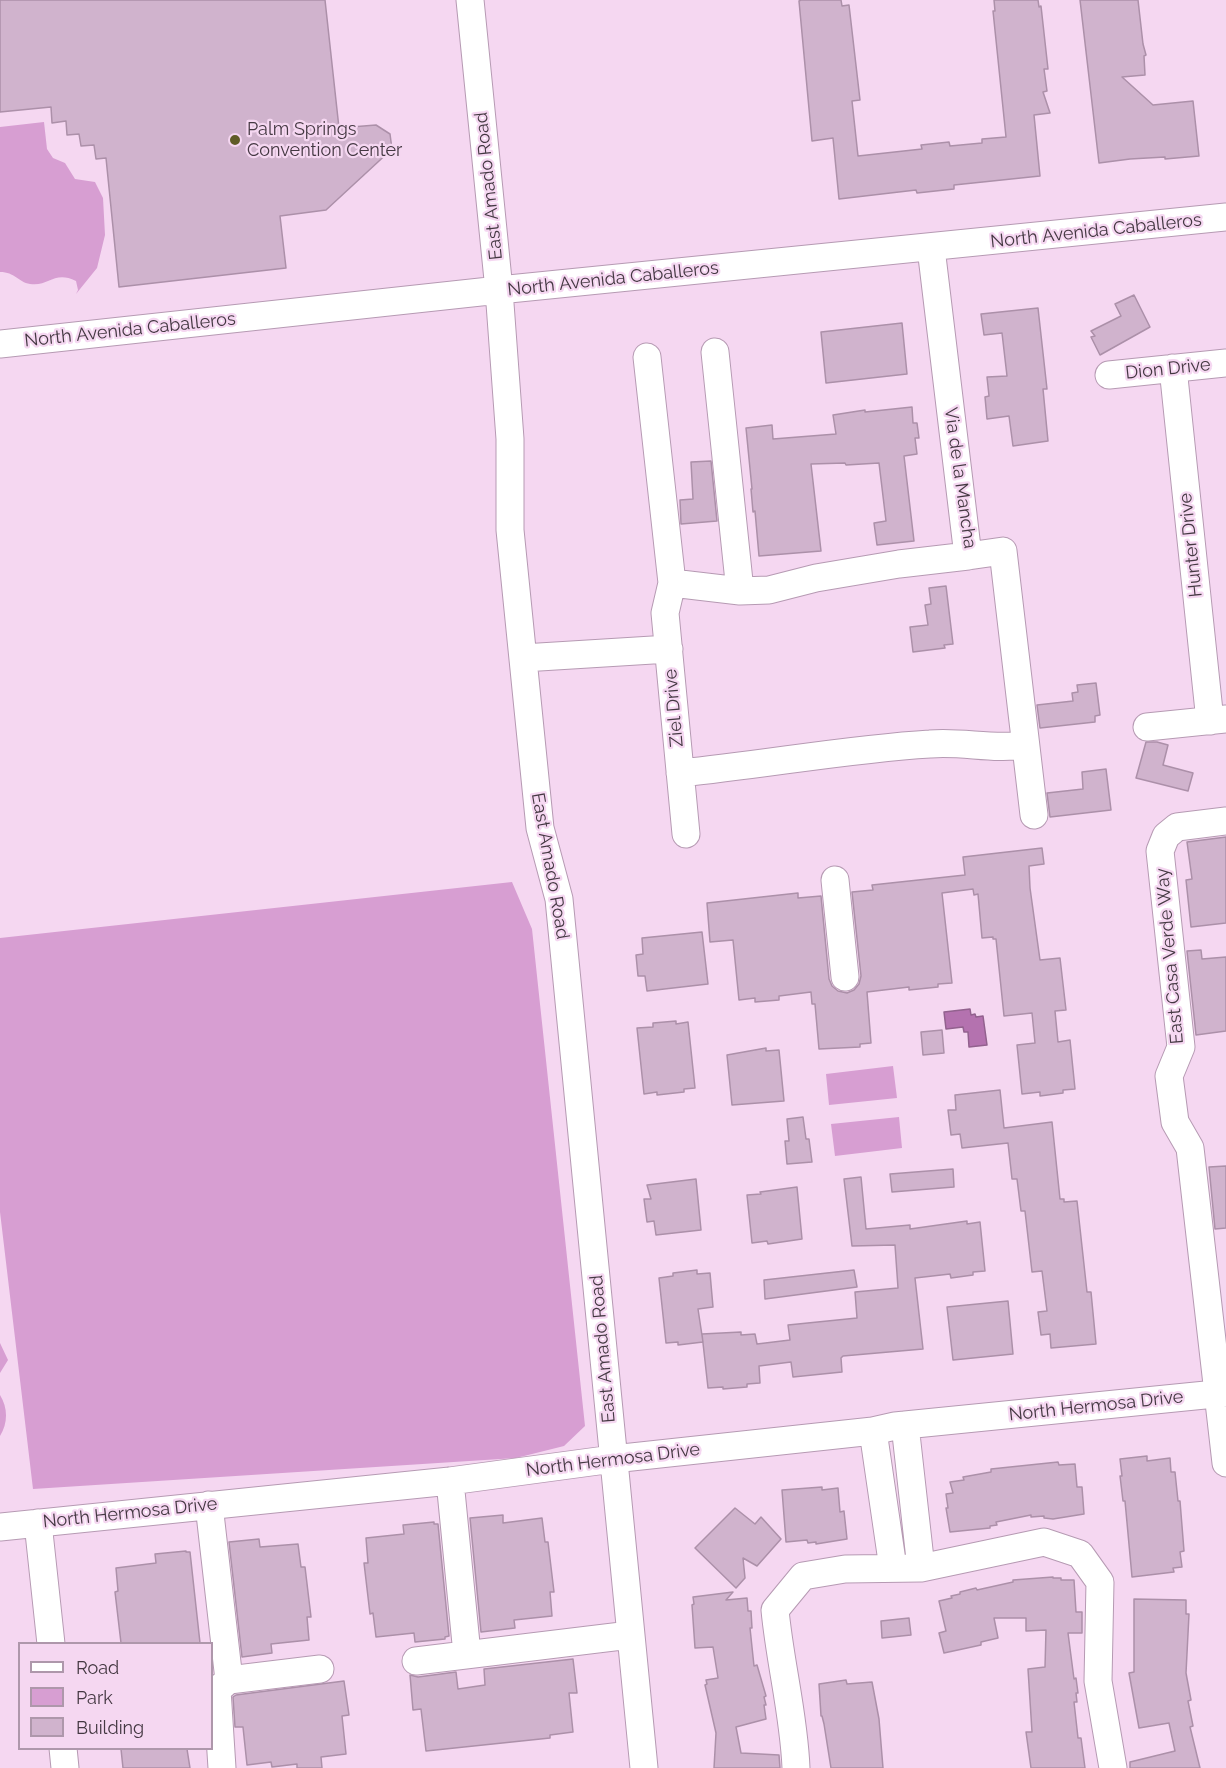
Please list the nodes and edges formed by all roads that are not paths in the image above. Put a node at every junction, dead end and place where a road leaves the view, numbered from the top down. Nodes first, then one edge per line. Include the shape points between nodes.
1 (470, 0) edge
2 (1226, 217) edge
3 (931, 248) junction
4 (499, 290) junction
5 (0, 344) edge
6 (715, 352) dead end
7 (647, 357) dead end
8 (1226, 363) edge
9 (1173, 368) junction
10 (1109, 375) dead end
11 (968, 556) junction
12 (672, 583) junction
13 (740, 591) junction
14 (669, 649) junction
15 (523, 658) junction
16 (1218, 720) edge
17 (1147, 727) dead end
18 (1025, 746) junction
19 (680, 773) junction
20 (1034, 814) dead end
21 (1226, 821) edge
22 (686, 834) dead end
23 (835, 880) dead end
24 (845, 977) dead end
25 (1222, 1394) edge
26 (905, 1425) junction
27 (873, 1431) junction
28 (613, 1459) junction
29 (1226, 1463) edge
30 (450, 1481) junction
31 (913, 1494) junction
32 (883, 1499) junction
33 (209, 1505) junction
34 (38, 1523) junction
35 (0, 1527) edge
36 (893, 1568) junction
37 (921, 1568) junction
38 (630, 1635) junction
39 (51, 1642) edge
40 (467, 1654) junction
41 (416, 1660) dead end
42 (320, 1669) dead end
43 (229, 1680) junction
44 (63, 1750) edge
45 (65, 1768) edge
46 (222, 1768) edge
47 (644, 1768) edge
48 (796, 1768) edge
49 (1113, 1768) edge

1 - 4 street, East Amado Road
2 - 3 street, North Avenida Caballeros
3 - 4 street, North Avenida Caballeros
3 - 11 street, Via de la Mancha
4 - 5 street, North Avenida Caballeros
4 - 15 street, East Amado Road via 510,439 510,530
6 - 13 street
7 - 12 street, Ziel Drive
8 - 9 street, Dion Drive
9 - 10 street, Dion Drive
9 - 16 street, Hunter Drive
11 - 13 street via 816,578 769,590
11 - 18 street, Via de la Mancha via 1003,551
12 - 13 street
12 - 14 street, Ziel Drive via 665,613
14 - 15 street
14 - 19 street, Ziel Drive
15 - 28 street, East Amado Road via 540,828 560,905
16 - 17 street
18 - 19 street via 932,743
18 - 20 street, Via de la Mancha
19 - 22 street, Ziel Drive
21 - 25 street, East Casa Verde Way via 1177,827 1166,836 1160,851 1181,1047 1169,1076 1175,1122 1190,1148
23 - 24 street
25 - 26 street, North Hermosa Drive
25 - 29 street, East Casa Verde Way
26 - 27 street, North Hermosa Drive
26 - 31 street
27 - 28 street, North Hermosa Drive
27 - 32 street
28 - 30 street, North Hermosa Drive
28 - 38 street, East Amado Road
30 - 33 street, North Hermosa Drive
30 - 40 street
31 - 32 street
31 - 37 street
32 - 36 street
33 - 34 street, North Hermosa Drive
33 - 43 street
34 - 35 street, North Hermosa Drive
34 - 39 street
36 - 37 street
36 - 48 street via 845,1569 803,1576 775,1610
37 - 49 street via 1044,1542 1080,1554 1101,1582 1098,1682
38 - 40 street
38 - 47 street, East Amado Road
40 - 41 street
42 - 43 street
43 - 46 street via 217,1690
44 - 45 street

